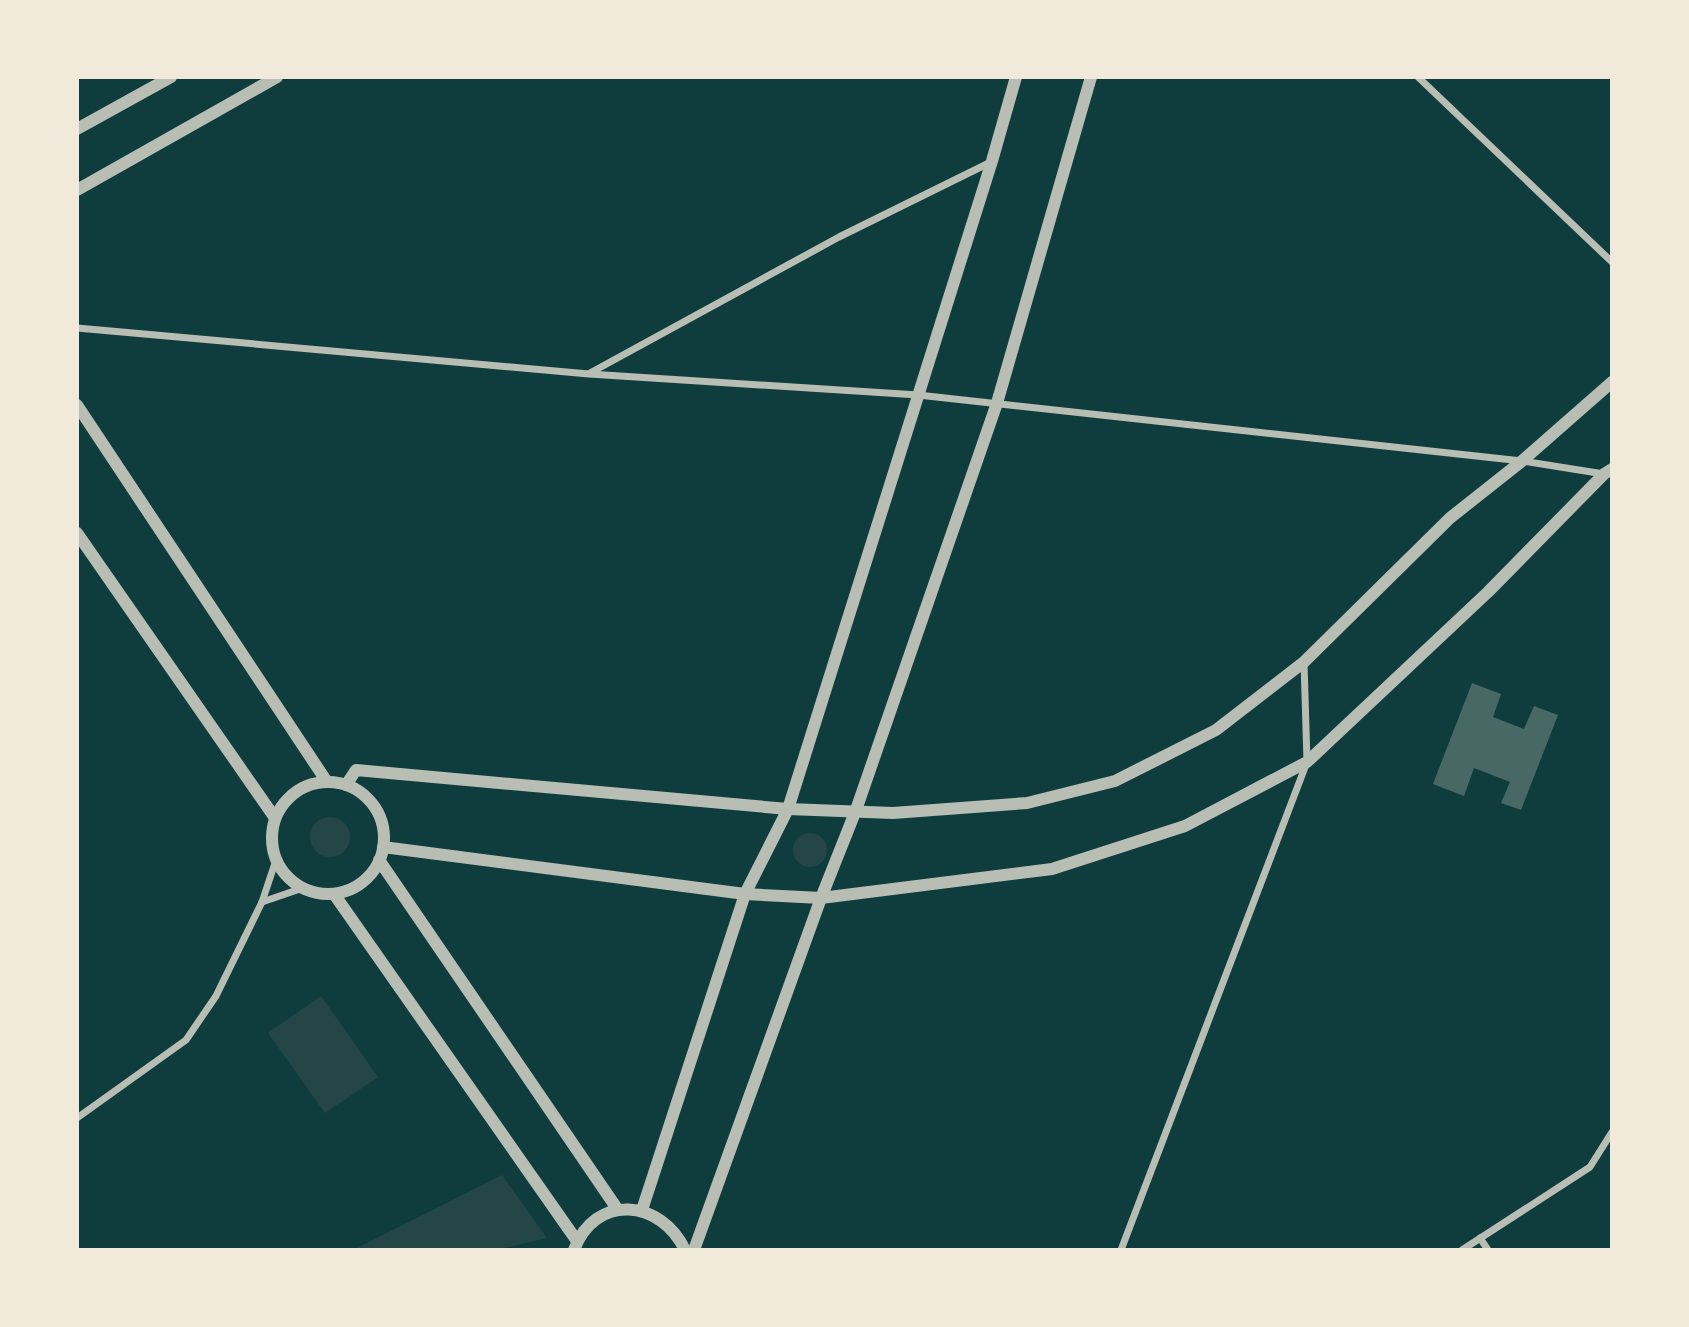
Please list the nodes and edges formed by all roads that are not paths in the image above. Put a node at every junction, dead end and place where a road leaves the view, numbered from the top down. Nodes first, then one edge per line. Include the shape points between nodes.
1 (171, 77) edge
2 (277, 77) edge
3 (1016, 77) edge
4 (1091, 77) edge
5 (1418, 77) edge
6 (77, 129) edge
7 (992, 161) junction
8 (77, 191) edge
9 (1612, 262) edge
10 (77, 328) edge
11 (589, 374) junction
12 (1612, 382) edge
13 (918, 395) junction
14 (997, 403) junction
15 (77, 405) edge
16 (1522, 461) junction
17 (1608, 471) edge
18 (77, 533) edge
19 (1304, 662) junction
20 (1307, 762) junction
21 (327, 782) junction
22 (346, 785) junction
23 (788, 809) junction
24 (856, 810) junction
25 (275, 818) junction
26 (381, 854) junction
27 (276, 860) junction
28 (303, 888) junction
29 (334, 894) junction
30 (745, 894) junction
31 (821, 898) junction
32 (262, 902) junction
33 (77, 1118) edge
34 (1612, 1132) edge
35 (618, 1210) junction
36 (642, 1210) junction
37 (1480, 1238) junction
38 (575, 1246) edge
39 (685, 1250) edge
40 (694, 1250) edge
41 (1121, 1250) edge
42 (1462, 1250) edge
43 (1488, 1250) edge

1 - 6 street
2 - 8 street
3 - 7 street
4 - 14 street
5 - 9 street
7 - 11 street via 839,237
7 - 13 street
10 - 11 street
11 - 13 street
12 - 16 street
13 - 14 street
13 - 23 street
14 - 16 street
14 - 24 street
15 - 21 street
16 - 17 street
16 - 19 street via 1450,518
17 - 20 street via 1488,592
18 - 25 street
19 - 20 street
19 - 24 street via 1216,730 1115,781 1027,803 893,813
20 - 31 street via 1185,826 1052,869
20 - 41 street
21 - 22 street
21 - 25 street via 313,783 290,796
22 - 23 street via 356,770
22 - 26 street via 360,792 379,817 384,832
23 - 24 street
23 - 30 street
24 - 31 street
25 - 27 street via 272,846
26 - 29 street via 361,883
26 - 30 street
26 - 35 street
27 - 28 street via 287,877
27 - 32 street
28 - 29 street
28 - 32 street
29 - 38 street
30 - 31 street
30 - 36 street
31 - 40 street
32 - 33 street via 216,996 186,1040
34 - 37 street via 1590,1167
35 - 36 street
35 - 38 street via 587,1226
36 - 39 street via 675,1231
37 - 42 street
37 - 43 street

